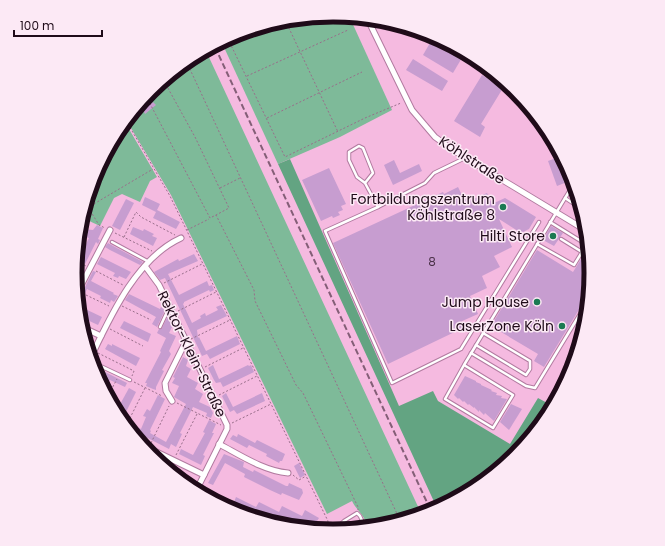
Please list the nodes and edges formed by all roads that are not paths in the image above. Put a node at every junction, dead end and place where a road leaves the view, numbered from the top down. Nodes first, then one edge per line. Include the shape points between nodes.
1 (370, 25) edge
2 (465, 158) junction
3 (365, 183) junction
4 (569, 191) edge
5 (565, 198) junction
6 (574, 204) edge
7 (378, 207) junction
8 (556, 212) junction
9 (539, 222) dead end
10 (550, 222) junction
11 (579, 226) edge
12 (110, 230) road end
13 (181, 238) road end
14 (561, 239) dead end
15 (581, 241) edge
16 (112, 242) dead end
17 (537, 244) junction
18 (582, 252) joint
19 (149, 262) junction
20 (145, 266) junction
21 (82, 283) edge
22 (172, 312) junction
23 (580, 314) edge
24 (160, 327) dead end
25 (88, 330) edge
26 (483, 333) junction
27 (101, 336) junction
28 (186, 341) junction
29 (476, 345) junction
30 (94, 351) edge
31 (471, 353) junction
32 (464, 365) junction
33 (100, 366) edge
34 (130, 380) road end
35 (172, 400) road end
36 (219, 444) junction
37 (158, 453) edge
38 (288, 473) road end
39 (204, 475) junction
40 (199, 485) edge
41 (363, 522) edge
42 (342, 523) edge

1 - 2 street, Köhlstraße via 416,114 435,137
2 - 7 lane via 434,173 425,183
2 - 8 street, Köhlstraße
3 - 3 lane via 357,177 348,156 349,152 359,146 363,148 373,173
3 - 7 lane
4 - 5 lane
5 - 6 lane
5 - 8 lane
7 - 9 lane via 325,232 392,382 462,349
8 - 10 lane
8 - 11 street, Köhlstraße
10 - 15 lane
10 - 17 lane
12 - 21 street
13 - 19 street via 169,244
14 - 18 lane
16 - 19 lane
17 - 18 lane via 574,265
17 - 26 lane
19 - 20 street
20 - 22 street, Rektor-Klein-Straße via 159,285
20 - 27 street via 118,304
22 - 24 lane via 167,312
22 - 28 street, Rektor-Klein-Straße
23 - 31 lane via 535,388 526,386
25 - 27 street
26 - 29 lane
26 - 29 lane via 530,361 530,369 526,375
27 - 30 street
28 - 35 street via 165,383 166,392
28 - 36 street, Rektor-Klein-Straße via 227,427
29 - 31 lane
31 - 32 lane
32 - 32 lane via 445,399 493,428 513,395
33 - 34 lane
36 - 38 street via 255,463
36 - 39 street, Rektor-Klein-Straße
37 - 39 street
39 - 40 street, Rektor-Klein-Straße
41 - 42 lane via 357,514

